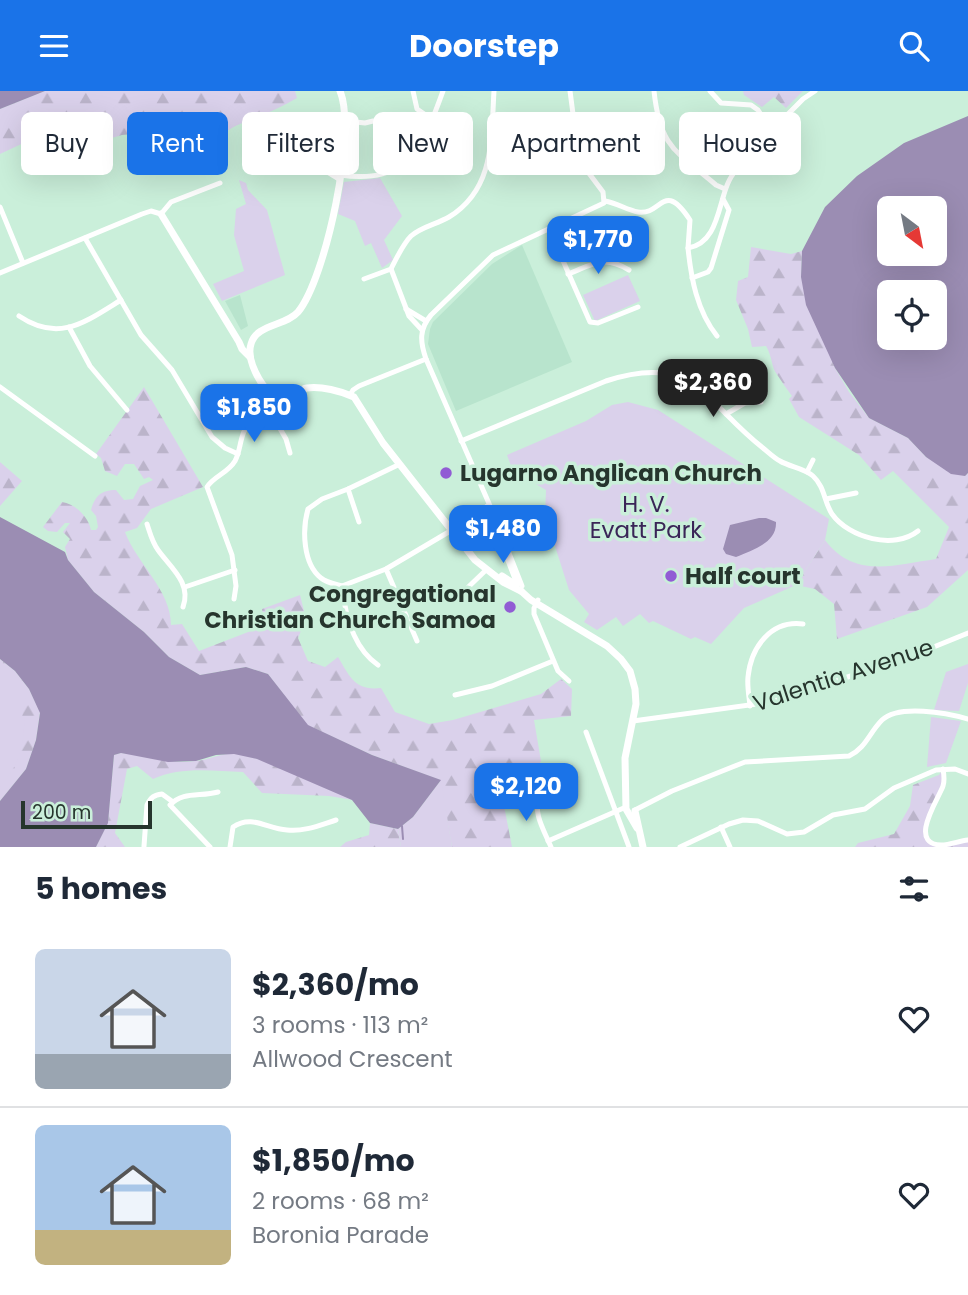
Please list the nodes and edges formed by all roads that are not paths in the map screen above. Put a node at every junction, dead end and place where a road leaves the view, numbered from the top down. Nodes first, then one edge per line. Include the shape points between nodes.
1 (413, 91) edge
2 (443, 91) edge
3 (494, 91) edge
4 (570, 91) edge
5 (654, 91) edge
6 (710, 91) edge
7 (815, 91) edge
8 (343, 92) edge
9 (345, 112) edge
10 (421, 112) edge
11 (436, 112) edge
12 (572, 112) edge
13 (758, 112) edge
14 (791, 112) edge
15 (359, 121) edge
16 (373, 121) dead end
17 (336, 175) edge
18 (375, 175) edge
19 (590, 175) edge
20 (733, 175) edge
21 (340, 177) junction
22 (220, 183) dead end
23 (725, 189) junction
24 (723, 199) junction
25 (605, 201) junction
26 (0, 207) edge
27 (161, 213) junction
28 (550, 229) junction
29 (85, 238) junction
30 (688, 248) junction
31 (23, 263) junction
32 (391, 269) junction
33 (629, 270) dead end
34 (0, 273) edge
35 (568, 274) junction
36 (692, 278) junction
37 (364, 279) dead end
38 (121, 300) junction
39 (638, 307) dead end
40 (406, 309) junction
41 (19, 316) dead end
42 (426, 321) junction
43 (69, 327) junction
44 (422, 330) junction
45 (717, 336) dead end
46 (252, 354) junction
47 (426, 359) junction
48 (0, 387) edge
49 (350, 395) junction
50 (279, 397) junction
51 (761, 402) dead end
52 (127, 410) dead end
53 (271, 413) junction
54 (726, 414) junction
55 (461, 441) junction
56 (290, 453) dead end
57 (239, 454) junction
58 (95, 456) dead end
59 (813, 460) dead end
60 (400, 464) junction
61 (807, 471) junction
62 (480, 487) junction
63 (348, 489) junction
64 (856, 493) dead end
65 (826, 499) junction
66 (359, 523) dead end
67 (148, 524) dead end
68 (452, 530) junction
69 (918, 531) dead end
70 (473, 556) junction
71 (235, 569) junction
72 (386, 569) junction
73 (486, 570) junction
74 (514, 573) junction
75 (508, 580) junction
76 (342, 586) junction
77 (185, 587) junction
78 (520, 589) junction
79 (461, 594) dead end
80 (234, 599) dead end
81 (537, 602) junction
82 (183, 607) dead end
83 (534, 614) junction
84 (803, 624) dead end
85 (968, 633) edge
86 (418, 641) dead end
87 (553, 661) junction
88 (378, 665) dead end
89 (569, 681) dead end
90 (455, 695) dead end
91 (750, 706) junction
92 (968, 719) edge
93 (633, 721) junction
94 (586, 732) dead end
95 (943, 769) junction
96 (968, 774) edge
97 (218, 792) dead end
98 (539, 796) dead end
99 (173, 802) junction
100 (632, 808) junction
101 (616, 812) junction
102 (336, 820) dead end
103 (721, 827) junction
104 (204, 840) junction
105 (968, 840) edge
106 (550, 844) edge
107 (144, 846) edge
108 (196, 847) edge
109 (211, 847) edge
110 (230, 847) edge
111 (629, 847) edge
112 (643, 847) edge
113 (680, 847) edge
114 (730, 847) edge

1 - 10 street
2 - 11 street
3 - 32 street via 489,161 479,186 456,212 410,237
4 - 12 street
5 - 23 street via 658,121 668,143
6 - 13 street via 720,103 744,103
7 - 14 street
8 - 9 street
15 - 16 street
17 - 21 street
18 - 21 street
19 - 25 street
20 - 23 street
21 - 46 street via 317,277 298,312 257,334
22 - 27 street via 171,202
23 - 24 street
24 - 30 street via 714,228 700,244
24 - 36 street via 729,210 711,268
25 - 28 street
25 - 30 street via 641,212 664,200 673,202 690,220
26 - 31 street
27 - 29 street via 142,213
27 - 46 street via 242,349
28 - 35 street
28 - 42 street via 488,259
29 - 31 street
29 - 38 street
30 - 36 street
31 - 34 street
32 - 37 street
32 - 40 street
33 - 35 street via 607,261
35 - 39 street via 591,325
36 - 45 street
38 - 43 street
38 - 57 street via 141,335 186,391 212,437
40 - 42 street
40 - 44 street
41 - 43 street via 48,330
42 - 44 street
43 - 52 street via 90,366
44 - 47 street
46 - 50 street via 253,368 270,393
47 - 49 street via 359,386
47 - 55 street
48 - 58 street
49 - 50 street via 311,387
49 - 60 street
50 - 53 street
51 - 54 street via 745,403
53 - 56 street
53 - 57 street via 245,428
54 - 55 street via 708,394 676,374 656,371 606,381
54 - 61 street via 779,461
55 - 62 street
57 - 71 street via 206,489
59 - 61 street
60 - 63 street
60 - 68 street
61 - 65 street
62 - 74 street
62 - 78 street
63 - 66 street
63 - 76 street via 310,507 306,524 314,570 326,581
64 - 65 street
65 - 69 street via 836,519 871,538 898,540
67 - 77 street via 155,546
68 - 70 street
68 - 72 street
70 - 73 street
70 - 75 street
71 - 77 street
71 - 80 street
72 - 76 street
72 - 86 street
73 - 78 street
73 - 79 street
74 - 75 street
74 - 78 street
75 - 78 street
76 - 88 street via 358,643
77 - 82 street
78 - 81 street
78 - 83 street
81 - 83 street
81 - 93 street via 616,653 628,668 635,694
83 - 87 street
84 - 91 street via 777,627 758,647 748,678
85 - 91 street, Valentia Avenue via 871,670
87 - 89 street
87 - 90 street via 492,686
91 - 93 street, Valentia Avenue
92 - 100 street via 896,712 881,721 861,749 849,756 745,762
93 - 100 street via 625,758
94 - 101 street
95 - 96 street
95 - 103 street via 894,788 864,809 829,817 804,832 783,834 748,820
95 - 105 street via 943,785 927,818 928,837 940,845
97 - 99 street via 183,795
98 - 106 street via 537,814
99 - 104 street via 170,805
99 - 107 street via 162,794 150,799
100 - 101 street
100 - 112 street
101 - 106 street
101 - 111 street
102 - 110 street via 297,830 251,820 240,822 233,827
103 - 113 street
103 - 114 street
104 - 108 street
104 - 109 street

